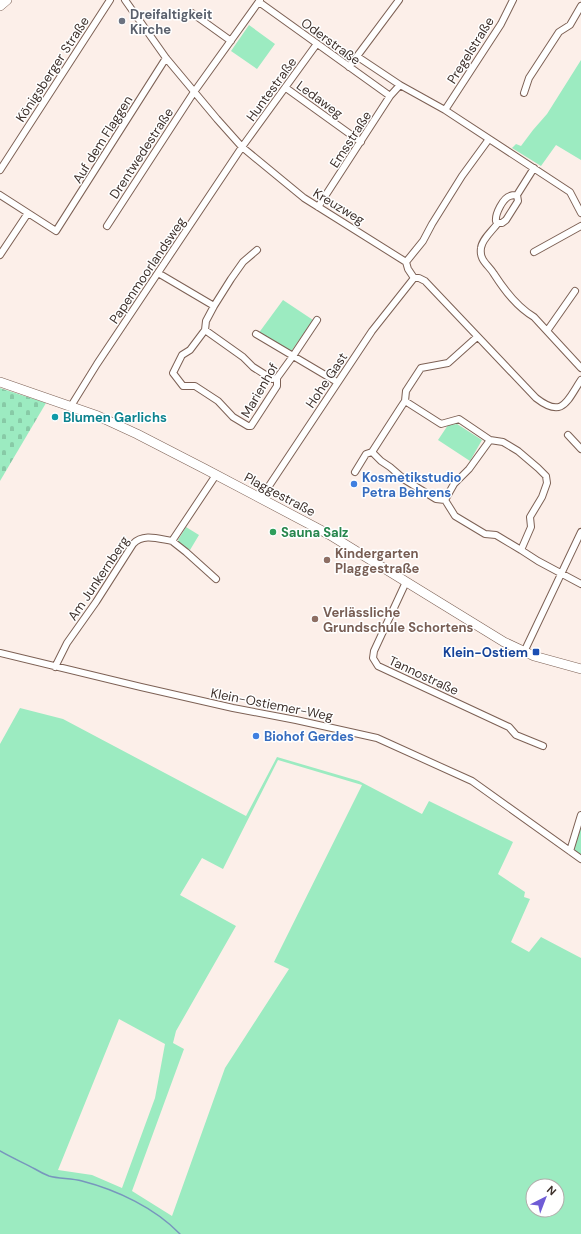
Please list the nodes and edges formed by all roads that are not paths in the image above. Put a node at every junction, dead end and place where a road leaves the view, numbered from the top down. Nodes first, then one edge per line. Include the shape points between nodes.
1 (7, 0) edge
2 (110, 0) edge
3 (126, 0) edge
4 (399, 0) edge
5 (513, 0) edge
6 (259, 1) edge
7 (0, 6) edge
8 (581, 6) edge
9 (192, 13) dead end
10 (231, 41) junction
11 (316, 45) junction
12 (358, 57) junction
13 (166, 58) junction
14 (349, 67) junction
15 (400, 84) junction
16 (286, 88) junction
17 (194, 92) junction
18 (524, 93) dead end
19 (390, 96) junction
20 (445, 110) junction
21 (489, 139) junction
22 (361, 142) junction
23 (242, 147) junction
24 (534, 168) junction
25 (0, 170) edge
26 (0, 195) edge
27 (517, 196) junction
28 (318, 207) junction
29 (28, 213) junction
30 (581, 213) edge
31 (498, 223) junction
32 (107, 226) dead end
33 (581, 226) edge
34 (257, 250) dead end
35 (534, 252) dead end
36 (0, 255) edge
37 (406, 262) junction
38 (158, 273) junction
39 (414, 278) junction
40 (575, 291) dead end
41 (214, 306) junction
42 (317, 320) dead end
43 (205, 330) junction
44 (547, 331) junction
45 (256, 334) dead end
46 (477, 337) junction
47 (293, 356) junction
48 (581, 368) edge
49 (276, 378) junction
50 (581, 380) edge
51 (0, 382) edge
52 (337, 382) junction
53 (405, 401) junction
54 (71, 406) junction
55 (568, 435) dead end
56 (490, 440) junction
57 (581, 449) edge
58 (372, 452) junction
59 (355, 472) dead end
60 (216, 475) junction
61 (261, 498) junction
62 (444, 500) junction
63 (581, 532) edge
64 (172, 541) junction
65 (522, 550) junction
66 (561, 574) junction
67 (216, 579) dead end
68 (406, 582) junction
69 (581, 584) edge
70 (524, 652) junction
71 (0, 653) edge
72 (55, 666) junction
73 (581, 670) edge
74 (543, 746) dead end
75 (581, 815) edge
76 (570, 851) junction
77 (581, 859) edge

1 - 7 street
2 - 25 street, Königsberger Straße
3 - 13 street, Kreuzweg
4 - 12 street
5 - 20 street, Pregelstraße via 501,24
6 - 10 street, Drentwedestraße
6 - 11 street, Oderstraße
8 - 18 street via 570,24 559,32 529,78
9 - 10 street
10 - 17 street, Drentwedestraße
11 - 14 street, Oderstraße
11 - 16 street, Huntestraße
12 - 14 street
12 - 15 street, Oderstraße
13 - 17 street, Kreuzweg
13 - 29 street, Auf dem Flaggen via 56,232
14 - 19 street, Oderstraße
15 - 19 street, Emsstraße
15 - 20 street, Oderstraße
16 - 22 street, Ledaweg
16 - 23 street, Huntestraße
17 - 23 street, Kreuzweg
17 - 32 street, Drentwedestraße
19 - 22 street, Emsstraße
20 - 21 street, Oderstraße
21 - 24 street, Oderstraße
21 - 37 street via 458,182 423,241
22 - 28 street, Emsstraße
23 - 28 street, Kreuzweg
23 - 38 street, Papenmoorlandsweg
24 - 27 street
24 - 30 street, Oderstraße via 570,192
26 - 29 street
27 - 31 street via 518,201 506,220
27 - 31 street via 510,195 506,198 496,212
28 - 37 street, Kreuzweg
29 - 36 street
31 - 44 street via 481,246 480,255 506,292
33 - 35 street
34 - 41 street, Marienhof via 243,262
37 - 39 street
38 - 41 street
38 - 54 street, Papenmoorlandsweg
39 - 46 street via 425,281
39 - 52 street, Hohe Gast via 372,331
40 - 44 street
41 - 43 street, Marienhof via 206,320
42 - 47 street, Marienhof
43 - 49 street via 253,367 272,379
43 - 49 street, Marienhof via 190,350 182,355 173,373 183,386 195,386 218,401 233,416 251,426 277,386
44 - 48 street
45 - 47 street, Marienhof
46 - 50 street via 546,406 562,406
46 - 53 street via 448,363 420,368 406,391
47 - 49 street, Marienhof
47 - 52 street, Marienhof
51 - 54 street, Plaggestraße
52 - 61 street, Hohe Gast
53 - 56 street via 441,424 459,419
53 - 58 street
54 - 60 street, Plaggestraße via 137,434
55 - 57 street
56 - 62 street
56 - 65 street via 503,442 518,451 546,476 547,483 530,517 532,527
58 - 59 street via 366,454
58 - 62 street via 405,480 436,499
60 - 61 street, Plaggestraße
60 - 64 street
61 - 68 street, Plaggestraße via 334,537
62 - 65 street via 455,516 485,534 496,536
63 - 66 street
64 - 67 street
64 - 72 street, Am Junkernberg via 143,537 137,539 67,643
65 - 66 street
66 - 69 street
66 - 70 street
68 - 70 street, Plaggestraße via 486,632
68 - 74 street, Tannostraße via 374,651 373,658 378,666 509,727 516,735
70 - 73 street, Plaggestraße
71 - 72 street, Klein-Ostiemer-Weg
72 - 76 street, Klein-Ostiemer-Weg via 233,708 377,738 472,781
75 - 76 street
76 - 77 street, Klein-Ostiemer-Weg

